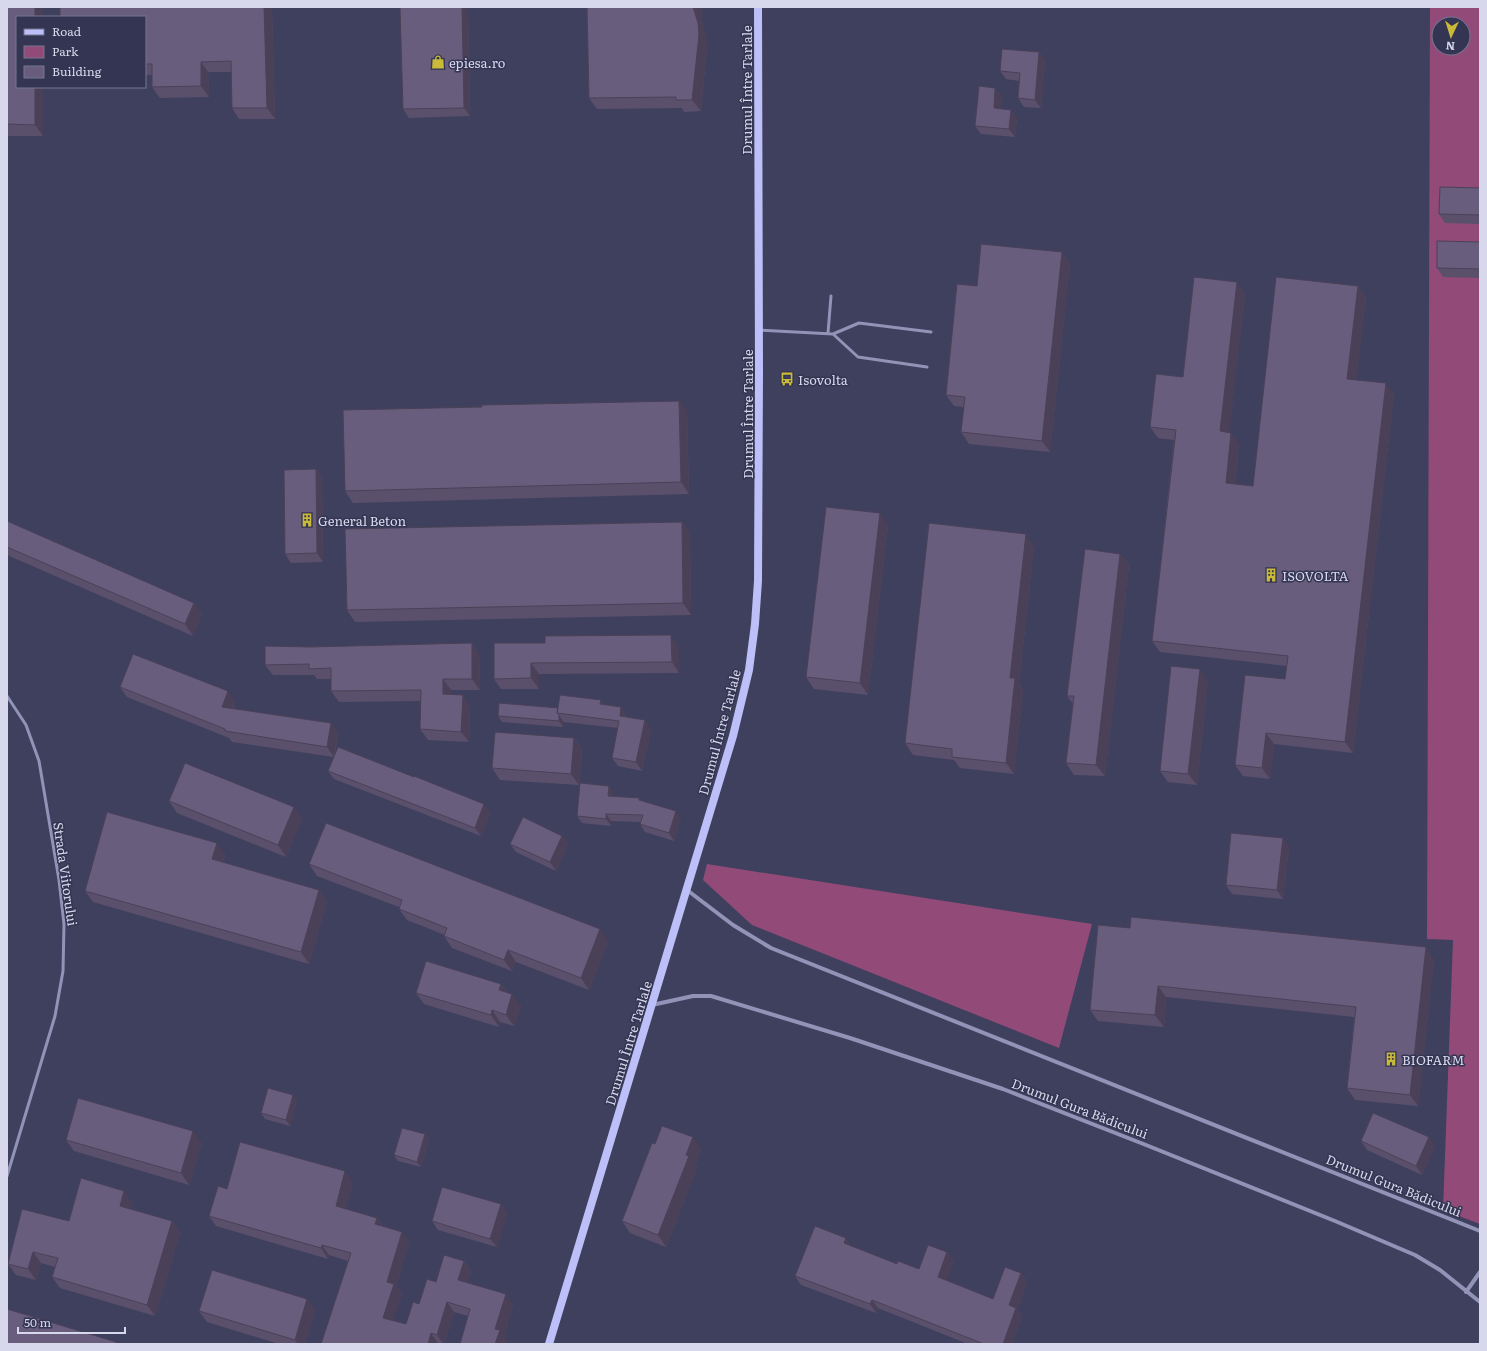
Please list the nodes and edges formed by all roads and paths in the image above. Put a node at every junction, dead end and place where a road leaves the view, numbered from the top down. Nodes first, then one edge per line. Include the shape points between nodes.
1 (758, 7) edge
2 (831, 296) dead end
3 (759, 330) junction
4 (931, 332) dead end
5 (828, 333) junction
6 (833, 334) junction
7 (927, 367) dead end
8 (7, 696) edge
9 (686, 890) junction
10 (651, 1005) junction
11 (7, 1176) edge
12 (1480, 1231) edge
13 (1480, 1272) edge
14 (1466, 1292) junction
15 (1480, 1302) edge
16 (549, 1344) edge

1 - 3 main road, Drumul Între Tarlale
2 - 5 lane
3 - 5 lane
3 - 9 main road, Drumul Între Tarlale via 758,581 755,624 742,701
4 - 6 lane via 859,323
5 - 6 lane
6 - 7 lane via 858,357
8 - 11 lane, Strada Viitorului via 26,725 39,762 60,880 64,924 63,971 55,1016
9 - 10 main road, Drumul Între Tarlale
9 - 12 street, Drumul Gura Bădicului via 733,925 771,948
10 - 14 street, Drumul Gura Bădicului via 693,996 711,996 850,1038 1003,1089 1270,1194 1415,1255 1440,1270
10 - 16 main road, Drumul Între Tarlale
13 - 14 street
14 - 15 street, Drumul Gura Bădicului

